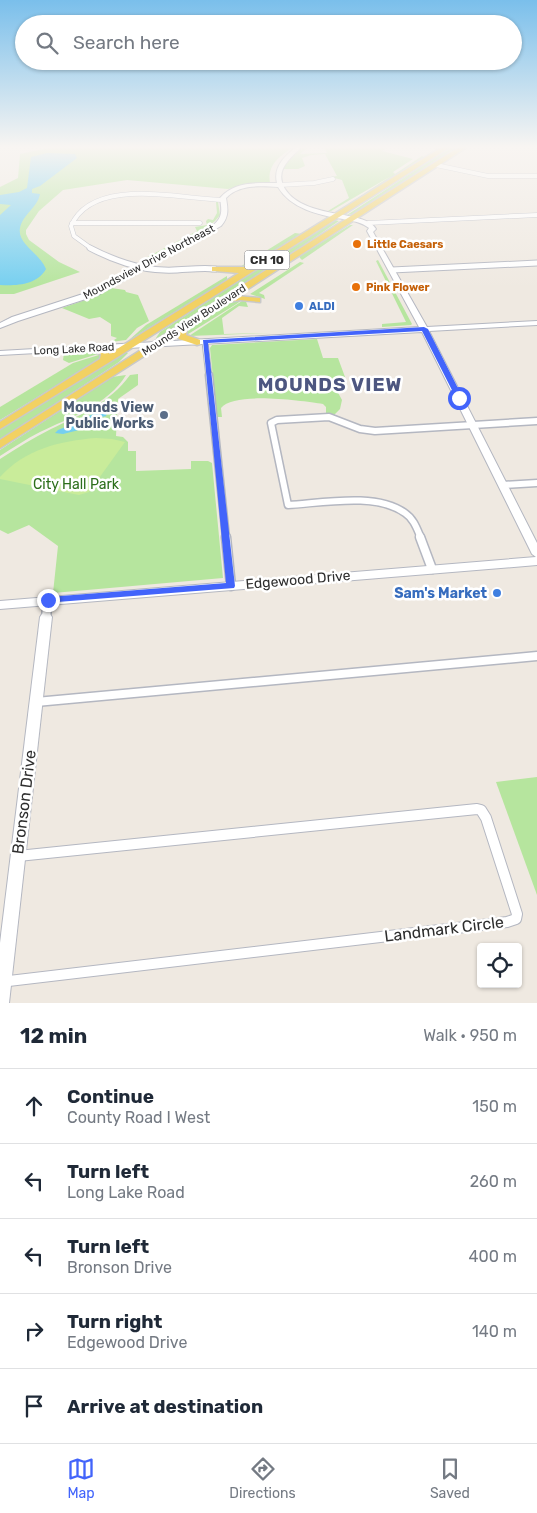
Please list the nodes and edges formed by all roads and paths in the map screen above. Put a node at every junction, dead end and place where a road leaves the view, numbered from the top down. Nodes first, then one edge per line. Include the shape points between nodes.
1 (226, 194) edge
2 (285, 194) edge
3 (374, 194) edge
4 (391, 194) edge
5 (223, 200) junction
6 (537, 215) edge
7 (338, 216) junction
8 (351, 219) junction
9 (72, 223) junction
10 (200, 223) dead end
11 (323, 225) junction
12 (369, 227) junction
13 (295, 232) dead end
14 (279, 252) junction
15 (537, 263) edge
16 (144, 266) junction
17 (215, 269) junction
18 (392, 270) junction
19 (228, 284) junction
20 (251, 284) junction
21 (214, 308) junction
22 (537, 322) edge
23 (0, 326) edge
24 (183, 327) junction
25 (424, 329) junction
26 (201, 342) junction
27 (157, 344) junction
28 (128, 346) junction
29 (91, 348) junction
30 (0, 353) edge
31 (105, 360) junction
32 (537, 420) edge
33 (472, 425) junction
34 (0, 426) edge
35 (0, 445) edge
36 (537, 483) edge
37 (503, 485) junction
38 (537, 554) edge
39 (537, 561) edge
40 (432, 569) junction
41 (230, 586) junction
42 (48, 600) junction
43 (0, 605) edge
44 (46, 617) joint
45 (537, 656) edge
46 (36, 702) junction
47 (18, 856) junction
48 (2, 981) edge
49 (1, 1003) edge

1 - 5 street
2 - 7 street via 296,203
3 - 7 main road, Mounds View Boulevard / CH 10
4 - 8 main road, Mounds View Boulevard / CH 10
5 - 9 street via 141,194 110,196 88,205
5 - 16 street, Moundsview Drive Northeast via 226,214 218,224
6 - 12 street
7 - 8 street
7 - 11 main road, Mounds View Boulevard / CH 10
8 - 12 street
8 - 20 main road, Mounds View Boulevard / CH 10
9 - 10 street
9 - 16 street via 73,234 82,244
11 - 13 main road
11 - 14 main road, Mounds View Boulevard / CH 10
12 - 18 street
14 - 17 main road via 243,271
14 - 19 main road, Mounds View Boulevard / CH 10
15 - 18 street
16 - 17 street via 165,270
16 - 23 street, Moundsview Drive Northeast via 84,298
17 - 19 main road via 231,276
18 - 25 street
19 - 28 main road, Mounds View Boulevard / CH 10
20 - 21 main road, Mounds View Boulevard / CH 10
20 - 21 main road via 246,292 257,300 233,299
21 - 24 main road, Mounds View Boulevard / CH 10
22 - 25 street, Long Lake Road
24 - 26 main road via 182,337
24 - 27 main road, Mounds View Boulevard / CH 10
25 - 26 street, Long Lake Road
25 - 33 street
26 - 27 street, Long Lake Road
26 - 41 street
27 - 28 street, Long Lake Road
27 - 35 main road, Mounds View Boulevard / CH 10
28 - 29 street, Long Lake Road
28 - 31 main road, Mounds View Boulevard / CH 10
29 - 30 street, Long Lake Road
29 - 31 main road via 105,353
31 - 34 main road, Mounds View Boulevard / CH 10
32 - 33 street
33 - 37 street
33 - 40 street via 375,431 329,417 270,420 286,506 369,500 393,506 415,523
36 - 37 street
37 - 38 street
39 - 40 street, Edgewood Drive
40 - 41 street, Edgewood Drive
41 - 42 street, Edgewood Drive
42 - 43 street, Edgewood Drive
42 - 44 street, Bronson Drive
44 - 46 street, Bronson Drive
45 - 46 street
46 - 47 street, Bronson Drive
47 - 48 street, Bronson Drive
47 - 48 street, Landmark Circle via 477,809 486,818 517,914 516,919 507,922
48 - 49 street, Bronson Drive

